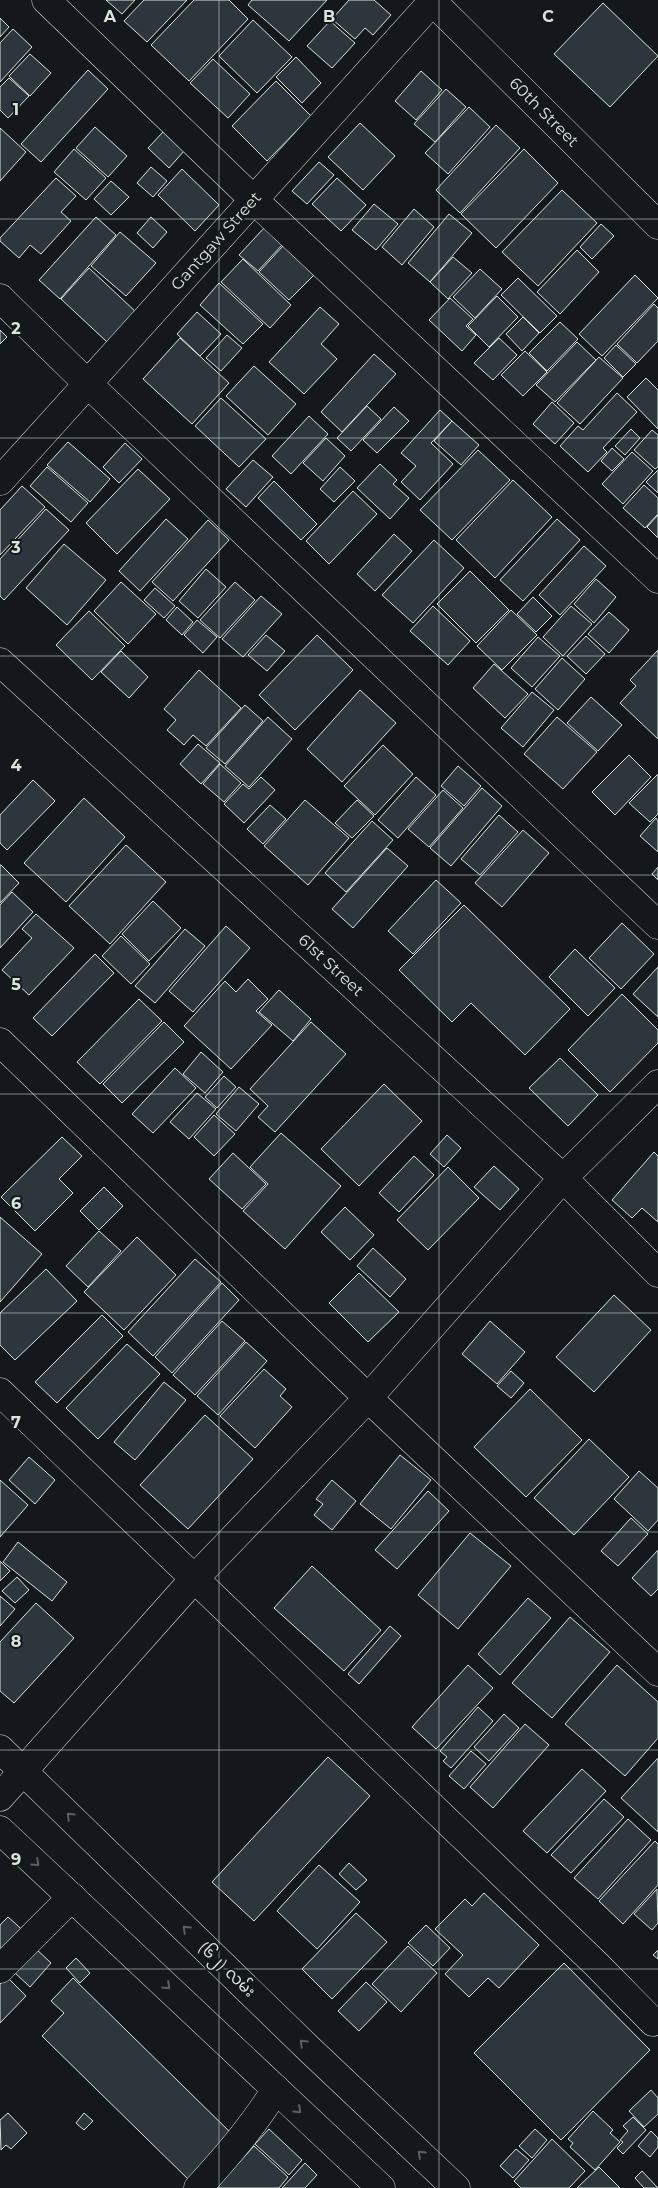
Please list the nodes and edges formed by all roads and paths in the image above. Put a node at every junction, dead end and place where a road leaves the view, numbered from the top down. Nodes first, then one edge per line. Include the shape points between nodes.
1 (46, 0) edge
2 (431, 1) edge
3 (253, 199) junction
4 (658, 225) edge
5 (0, 298) edge
6 (88, 384) junction
7 (0, 481) edge
8 (658, 579) edge
9 (0, 662) edge
10 (658, 925) edge
11 (0, 1042) edge
12 (658, 1084) edge
13 (563, 1178) junction
14 (658, 1273) edge
15 (0, 1392) edge
16 (368, 1398) junction
17 (194, 1579) junction
18 (658, 1672) edge
19 (0, 1749) edge
20 (24, 1772) junction
21 (0, 1797) edge
22 (0, 1830) edge
23 (72, 1897) junction
24 (0, 1969) edge
25 (653, 2022) dead end
26 (276, 2089) junction
27 (198, 2188) edge
28 (381, 2188) edge
29 (456, 2188) edge

1 - 3 street
2 - 3 street, Gantgaw Street
2 - 4 street, 60th Street
3 - 6 street, Gantgaw Street
3 - 8 street
5 - 6 street
6 - 7 street, Gantgaw Street
6 - 10 street
9 - 13 street, 61st Street
11 - 16 street
12 - 13 street
13 - 14 street, 61st Street
13 - 16 street
15 - 17 street
16 - 17 street
16 - 18 street
17 - 20 street
17 - 25 street
19 - 20 street, (၆၂) လမ်း
20 - 21 street
29 -> 20 street, (၆၂) လမ်း
22 -> 23 street
23 - 24 street
23 -> 26 street
26 - 27 street via 260,2116
26 -> 28 street

